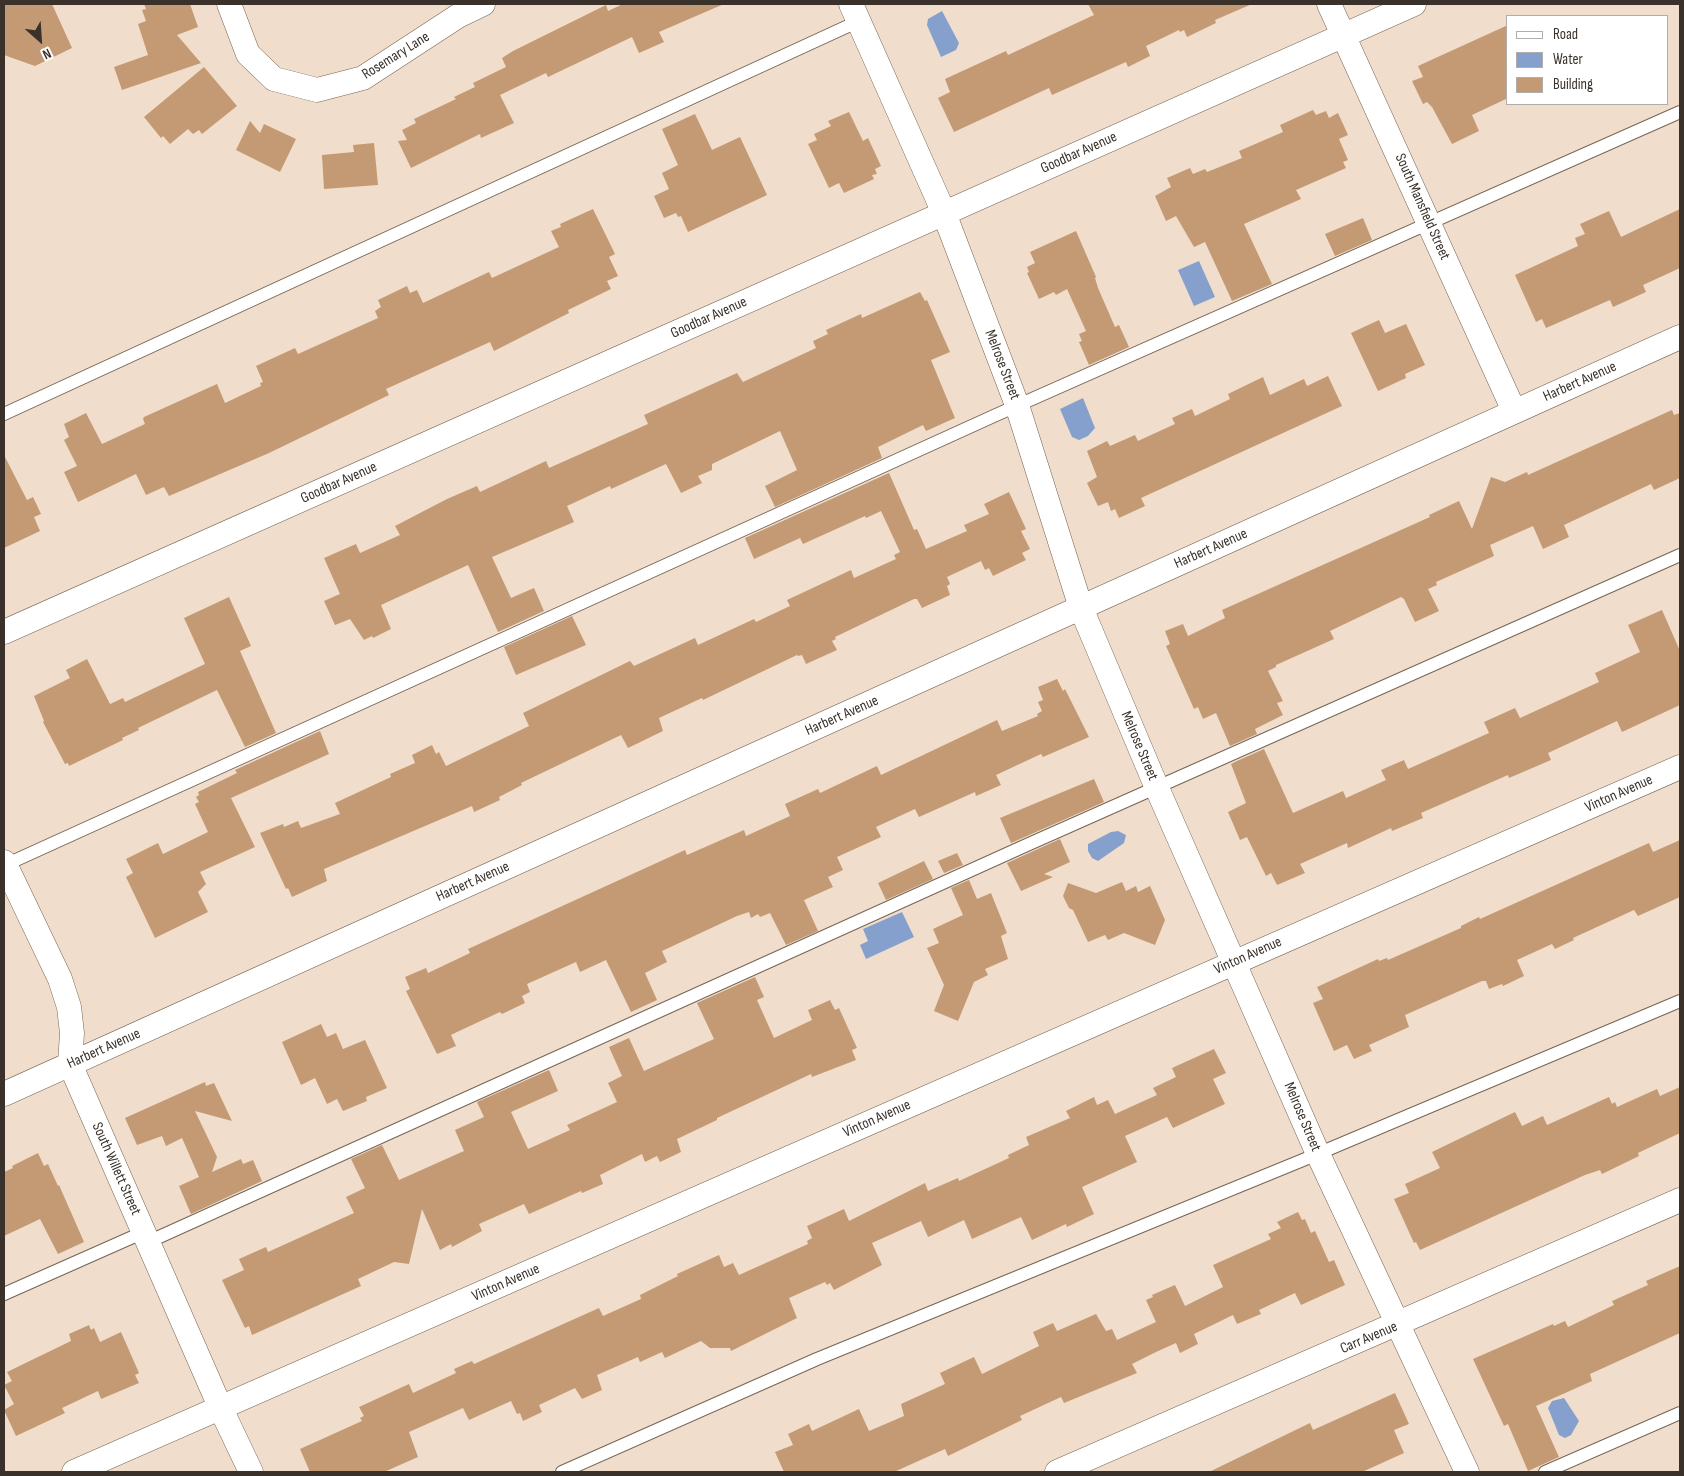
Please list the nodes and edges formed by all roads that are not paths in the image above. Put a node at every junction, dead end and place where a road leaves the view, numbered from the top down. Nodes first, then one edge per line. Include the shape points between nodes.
1 (229, 4) edge
2 (483, 4) edge
3 (1330, 4) edge
4 (1414, 4) edge
5 (855, 12) edge
6 (1344, 35) junction
7 (1680, 112) edge
8 (944, 213) junction
9 (1429, 223) junction
10 (1680, 336) edge
11 (1017, 406) junction
12 (1514, 411) junction
13 (4, 414) edge
14 (1680, 555) edge
15 (1081, 608) junction
16 (4, 632) edge
17 (1680, 767) edge
18 (1157, 788) junction
19 (5, 863) edge
20 (1235, 961) junction
21 (1680, 1001) edge
22 (70, 1064) junction
23 (4, 1094) edge
24 (1318, 1154) junction
25 (1680, 1200) edge
26 (146, 1237) junction
27 (4, 1294) edge
28 (1399, 1325) junction
29 (221, 1409) junction
30 (1680, 1413) edge
31 (74, 1472) edge
32 (252, 1472) edge
33 (562, 1472) edge
34 (1057, 1472) edge
35 (1467, 1472) edge
36 (1545, 1472) edge

1 - 2 street, Rosemary Lane via 248,54 254,60 274,79 317,90 363,78 458,16
3 - 6 street, South Mansfield Street
4 - 6 street, Goodbar Avenue
5 - 8 street, Melrose Street
5 - 13 lane
6 - 8 street, Goodbar Avenue
6 - 9 street, South Mansfield Street
7 - 9 lane
8 - 11 street, Melrose Street
8 - 16 street, Goodbar Avenue
9 - 11 lane
9 - 12 street, South Mansfield Street
10 - 12 street, Harbert Avenue
11 - 15 street, Melrose Street
11 - 19 lane
12 - 15 street, Harbert Avenue
14 - 18 lane
15 - 18 street, Melrose Street
15 - 22 street, Harbert Avenue
17 - 20 street, Vinton Avenue
18 - 20 street, Melrose Street
18 - 26 lane
19 - 22 street, South Willett Street via 60,979 69,1007 72,1033
20 - 24 street, Melrose Street
20 - 29 street, Vinton Avenue
21 - 24 lane
22 - 23 street, Harbert Avenue
22 - 26 street, South Willett Street
24 - 28 street, Melrose Street
24 - 33 lane via 817,1359
25 - 28 street, Carr Avenue
26 - 27 lane
26 - 29 street, South Willett Street
28 - 34 street, Carr Avenue
28 - 35 street, Melrose Street
29 - 31 street, Vinton Avenue
29 - 32 street, South Willett Street
30 - 36 lane

